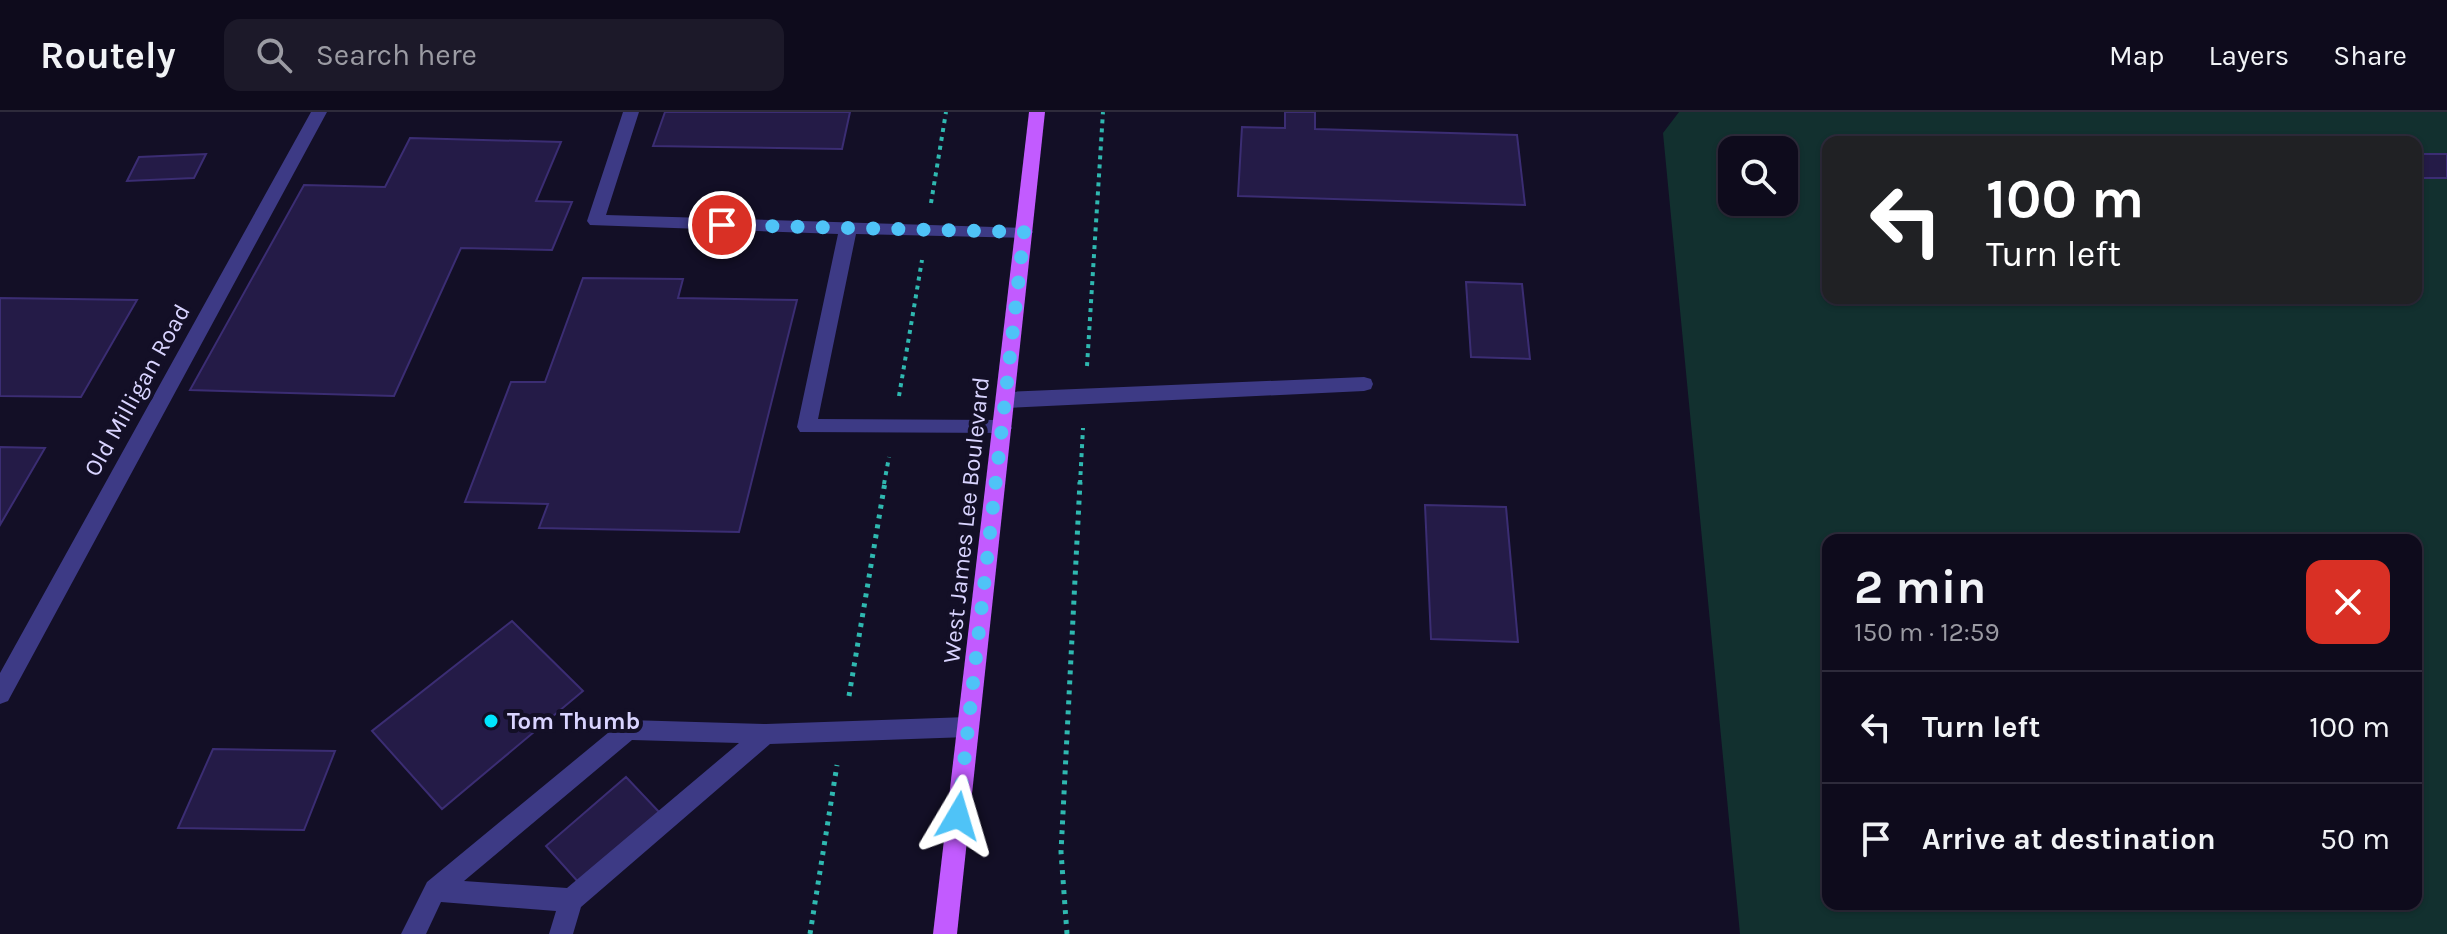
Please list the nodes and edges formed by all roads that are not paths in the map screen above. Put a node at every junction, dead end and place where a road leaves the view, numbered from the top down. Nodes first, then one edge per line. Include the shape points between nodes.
1 (319, 112) edge
2 (631, 112) edge
3 (1037, 112) edge
4 (848, 229) junction
5 (1024, 232) junction
6 (1364, 384) dead end
7 (1005, 400) junction
8 (1002, 428) junction
9 (0, 694) edge
10 (968, 727) junction
11 (766, 734) junction
12 (435, 890) junction
13 (571, 900) junction
14 (413, 934) edge
15 (561, 934) edge
16 (945, 934) edge

1 - 9 street, Old Milligan Road
2 - 4 street via 596,221
3 - 5 main road, West James Lee Boulevard
4 - 5 street
4 - 8 street via 807,427
5 - 7 main road, West James Lee Boulevard
6 - 7 street
7 - 8 main road, West James Lee Boulevard
8 - 10 main road, West James Lee Boulevard
10 - 11 street
10 - 16 main road, West James Lee Boulevard
11 - 12 street via 628,730
11 - 13 street
12 - 13 street
12 - 14 street
13 - 15 street

